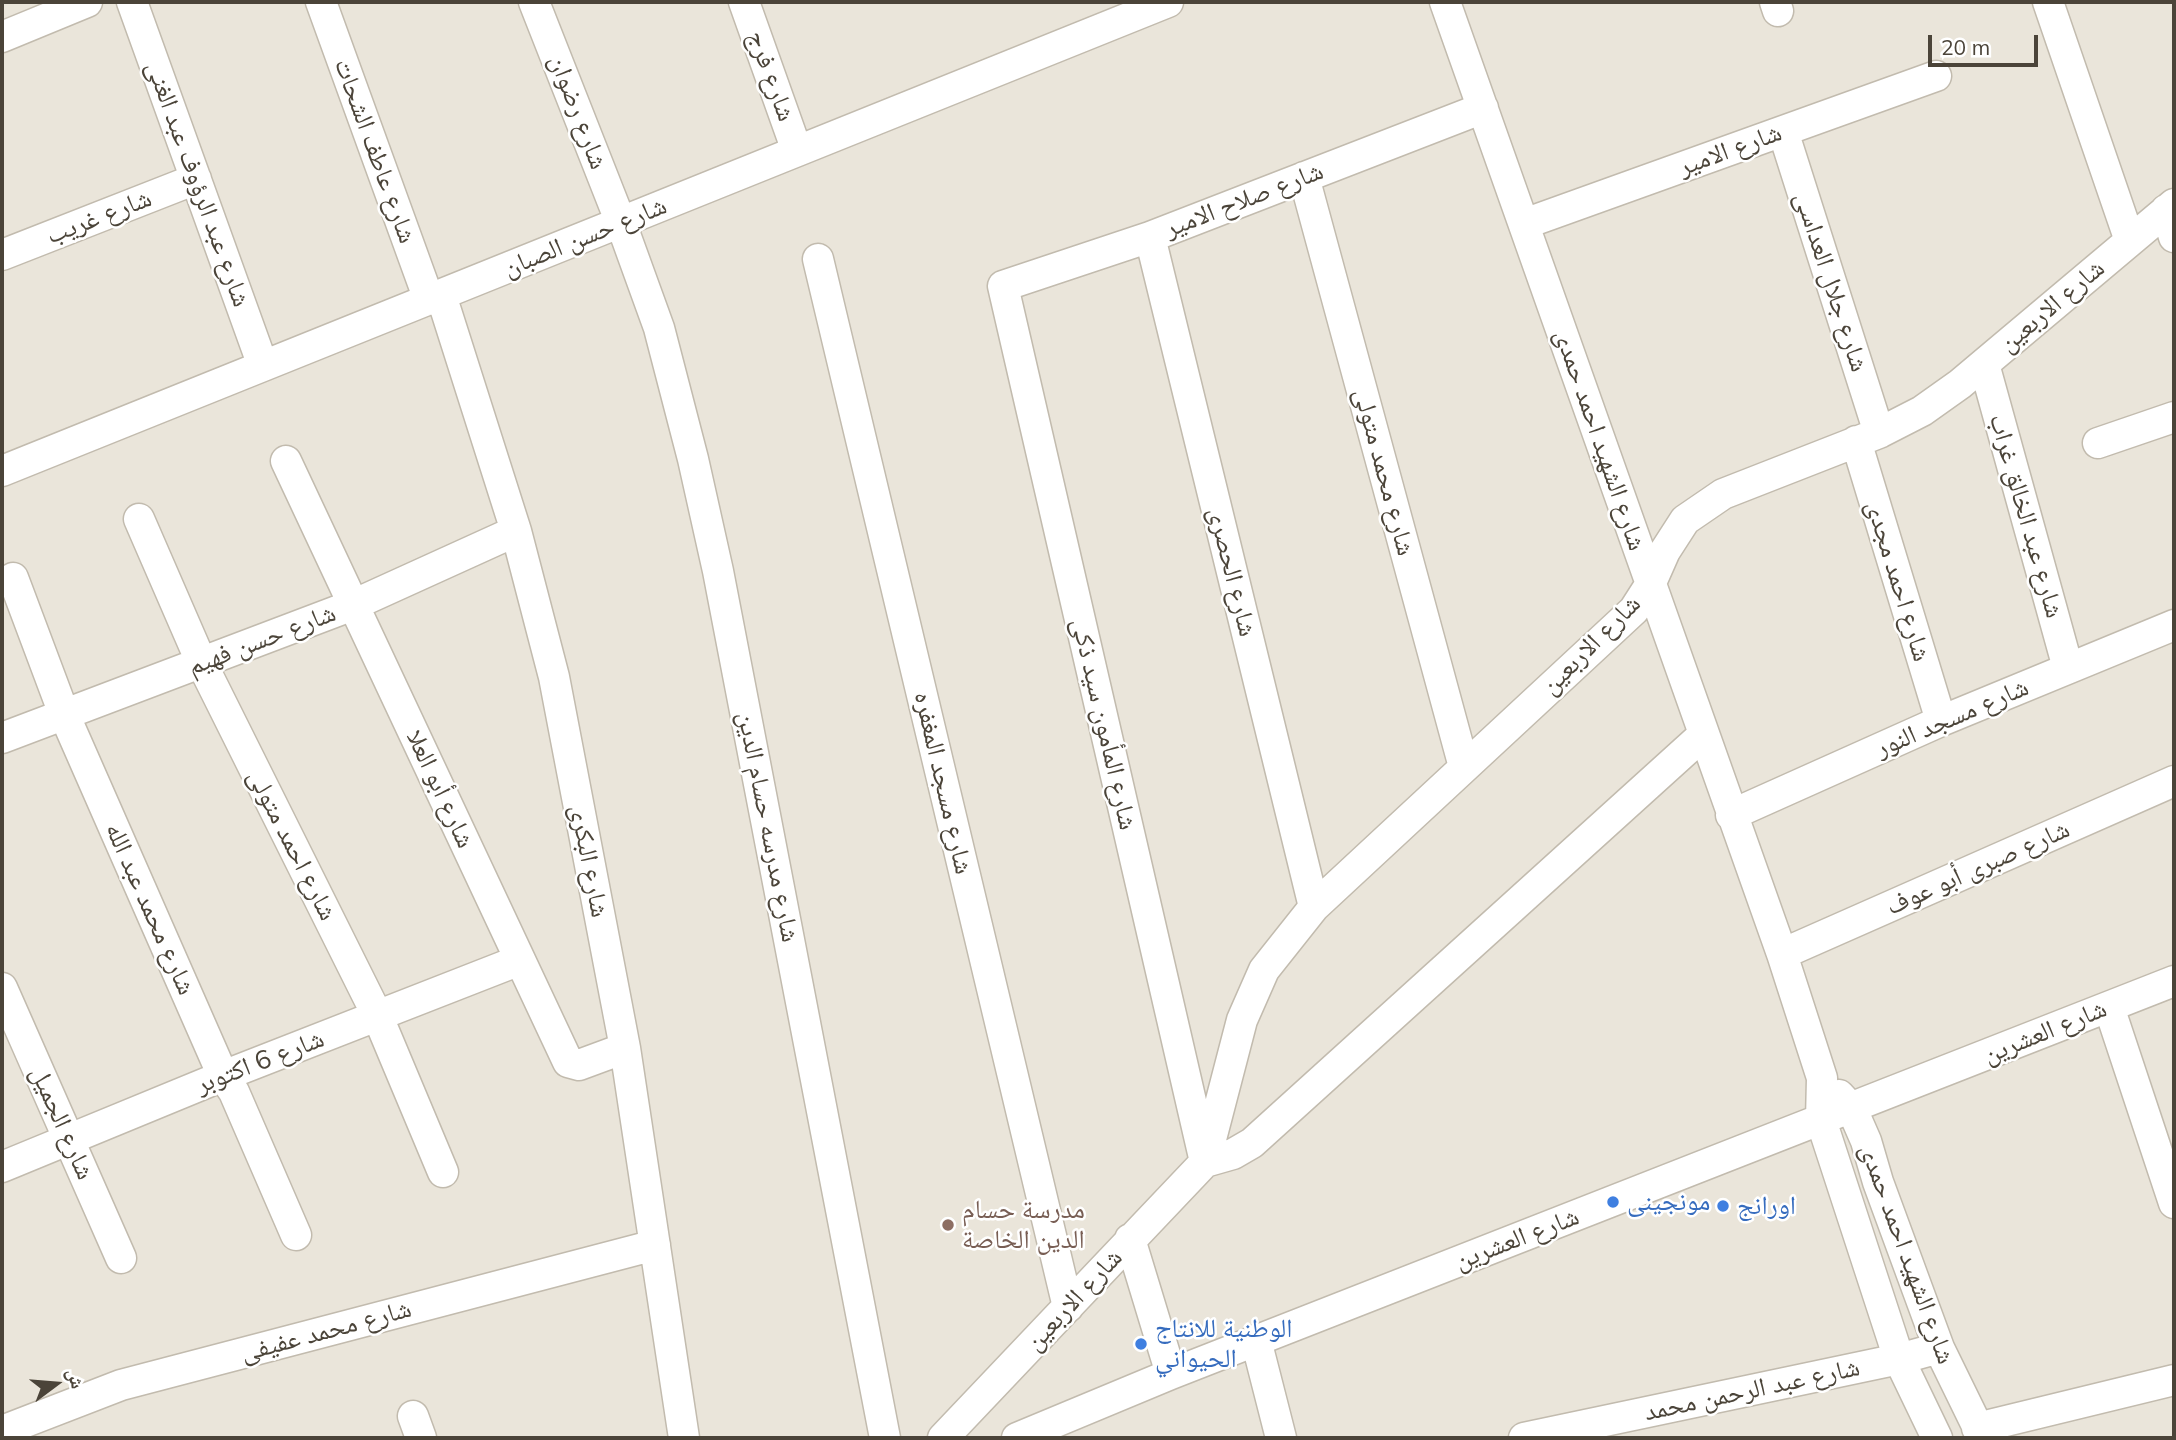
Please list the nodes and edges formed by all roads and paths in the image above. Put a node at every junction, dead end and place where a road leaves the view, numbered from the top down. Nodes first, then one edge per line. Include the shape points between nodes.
1 (88, 2) edge
2 (132, 2) edge
3 (321, 2) edge
4 (534, 2) edge
5 (744, 2) edge
6 (1445, 2) edge
7 (2048, 2) edge
8 (1161, 3) edge
9 (2, 37) edge
10 (1936, 76) dead end
11 (1483, 107) junction
12 (1783, 131) junction
13 (797, 151) junction
14 (1304, 177) junction
15 (196, 179) junction
16 (2172, 217) edge
17 (621, 223) junction
18 (1524, 224) junction
19 (1150, 237) junction
20 (2130, 241) junction
21 (2, 255) edge
22 (818, 259) dead end
23 (1003, 286) joint
24 (435, 298) junction
25 (1984, 364) junction
26 (263, 366) junction
27 (2174, 417) edge
28 (1868, 437) junction
29 (2098, 443) dead end
30 (286, 461) dead end
31 (2, 471) edge
32 (139, 519) dead end
33 (516, 531) junction
34 (13, 578) dead end
35 (1650, 585) junction
36 (354, 605) junction
37 (2174, 625) edge
38 (202, 664) junction
39 (2068, 668) junction
40 (64, 714) junction
41 (1941, 721) junction
42 (1703, 735) junction
43 (2, 738) edge
44 (1464, 766) junction
45 (2174, 781) edge
46 (1731, 815) junction
47 (1314, 907) junction
48 (1782, 954) junction
49 (520, 960) junction
50 (2174, 981) edge
51 (2, 988) edge
52 (2109, 1007) junction
53 (378, 1017) junction
54 (625, 1048) junction
55 (223, 1076) junction
56 (1822, 1077) junction
57 (1852, 1109) junction
58 (1821, 1120) junction
59 (69, 1139) junction
60 (1205, 1162) junction
61 (2, 1167) edge
62 (443, 1172) dead end
63 (2174, 1203) edge
64 (296, 1236) dead end
65 (1130, 1239) junction
66 (654, 1245) junction
67 (121, 1258) dead end
68 (1068, 1307) junction
69 (1256, 1340) junction
70 (1940, 1348) junction
71 (1899, 1359) junction
72 (1171, 1374) junction
73 (2174, 1380) edge
74 (1597, 1430) edge
75 (2, 1431) edge
76 (1980, 1433) edge
77 (684, 1438) edge
78 (885, 1438) edge
79 (943, 1438) edge
80 (1017, 1438) edge
81 (1281, 1438) edge
82 (1524, 1438) edge
83 (1937, 1438) edge

1 - 9 street
2 - 15 street, شارع عبد الرؤوف عبد الغنى
3 - 24 street, شارع عاطف الشحات
4 - 17 street, شارع رضوان
5 - 13 street, شارع فرج
6 - 11 street, شارع الشهيد احمد حمدى
7 - 20 street
8 - 13 street, شارع حسن الصبان
10 - 12 street, شارع الامير
11 - 14 street, شارع صلاح الامير
11 - 18 street, شارع الشهيد احمد حمدى
12 - 18 street, شارع الامير
12 - 28 street, شارع جلال العداسى
13 - 17 street, شارع حسن الصبان
14 - 19 street, شارع صلاح الامير
14 - 44 street, شارع محمد متولى
15 - 21 street, شارع غريب
15 - 26 street, شارع عبد الرؤوف عبد الغنى
16 - 20 street, شارع الاربعين
17 - 24 street, شارع حسن الصبان
17 - 78 street, شارع مدرسه حسام الدين via 659,328 718,571
18 - 35 street, شارع الشهيد احمد حمدى
19 - 23 street, شارع صلاح الامير
19 - 47 street, شارع الحصرى
20 - 25 street, شارع الاربعين
22 - 68 street, شارع مسجد المغفره
23 - 60 street, شارع المأمون سيد ذكى
24 - 26 street, شارع حسن الصبان
24 - 33 street, شارع البكرى
25 - 28 street, شارع الاربعين via 1922,411
25 - 39 street, شارع عبد الخالق غراب
26 - 31 street, شارع حسن الصبان
27 - 29 street
28 - 35 street, شارع الاربعين via 1723,494 1685,520
28 - 41 street, شارع احمد مجدى
30 - 36 street, شارع أبو العلا
32 - 38 street, شارع احمد متولى
33 - 36 street, شارع حسن فهيم
33 - 54 street, شارع البكرى via 554,677
34 - 40 street, شارع محمد عبد الله
35 - 42 street, شارع الشهيد احمد حمدى
35 - 44 street, شارع الاربعين via 1634,610
36 - 38 street, شارع حسن فهيم
36 - 49 street, شارع أبو العلا
37 - 39 street, شارع مسجد النور
38 - 40 street, شارع حسن فهيم
38 - 53 street, شارع احمد متولى
39 - 41 street, شارع مسجد النور
40 - 43 street, شارع حسن فهيم
40 - 55 street, شارع محمد عبد الله
41 - 46 street, شارع مسجد النور
42 - 46 street, شارع الشهيد احمد حمدى
42 - 60 street, شارع الاربعين via 1252,1143
44 - 47 street, شارع الاربعين
45 - 48 street, شارع صبرى أبو عوف
46 - 48 street, شارع الشهيد احمد حمدى
47 - 60 street, شارع الاربعين via 1264,970 1242,1020
48 - 56 street, شارع الشهيد احمد حمدى
49 - 53 street, شارع 6 اكتوبر
49 - 54 street, شارع أبو العلا via 568,1062 579,1065
50 - 52 street, شارع العشرين
51 - 59 street, شارع الجميل
52 - 57 street, شارع العشرين
52 - 63 street
53 - 55 street, شارع 6 اكتوبر
53 - 62 street, شارع احمد متولى
54 - 66 street, شارع البكرى
55 - 59 street, شارع 6 اكتوبر
55 - 64 street, شارع محمد عبد الله
56 - 57 street, شارع الشهيد احمد حمدى
56 - 58 street, شارع الشهيد احمد حمدى
57 - 58 street, شارع العشرين
57 - 70 street, شارع الشهيد احمد حمدى
58 - 69 street, شارع العشرين
58 - 71 street, شارع الشهيد احمد حمدى
59 - 61 street, شارع 6 اكتوبر
59 - 67 street, شارع الجميل
60 - 65 street, شارع الاربعين
65 - 68 street, شارع الاربعين
65 - 72 street
66 - 75 street, شارع محمد عفيفى via 121,1385
66 - 77 street, شارع البكرى
68 - 79 street, شارع الاربعين
69 - 72 street, شارع العشرين
69 - 81 street
70 - 71 street, شارع عبد الرحمن محمد
70 - 76 street, شارع الشهيد احمد حمدى
71 - 74 street, شارع عبد الرحمن محمد
71 - 83 street, شارع الشهيد احمد حمدى
72 - 80 street, شارع العشرين
73 - 76 street
74 - 82 street, شارع عبد الرحمن محمد

